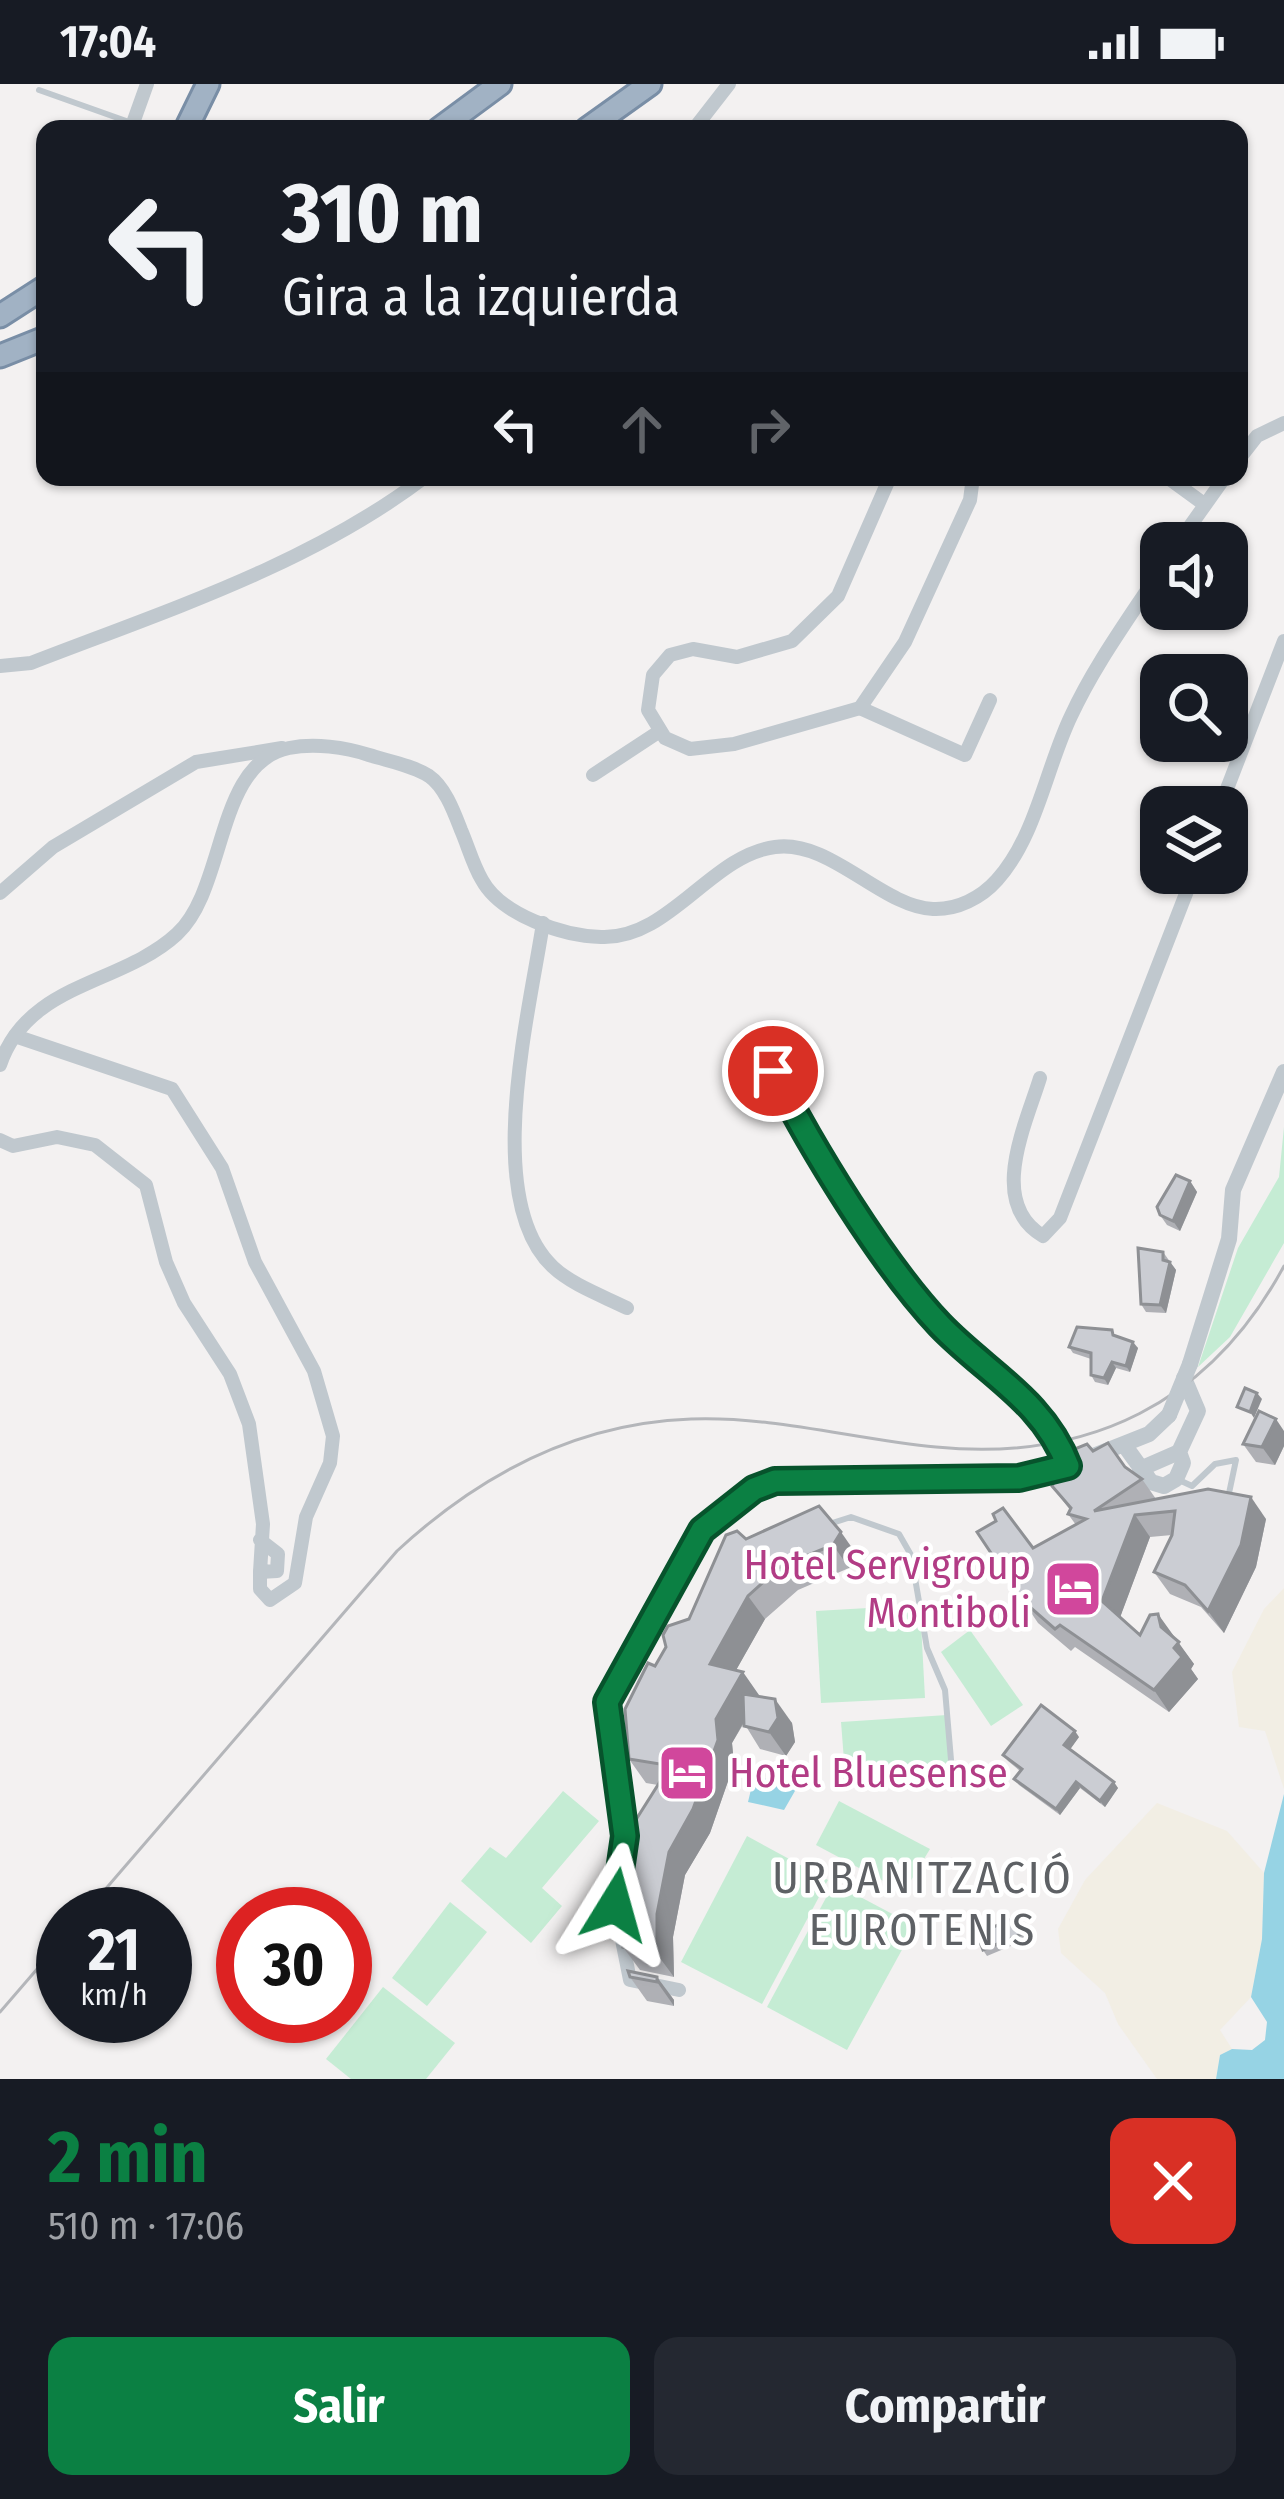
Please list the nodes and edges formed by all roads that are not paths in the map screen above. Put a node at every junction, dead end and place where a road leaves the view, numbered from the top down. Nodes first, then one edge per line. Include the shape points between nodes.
1 (147, 84) edge
2 (208, 84) edge
3 (500, 84) edge
4 (650, 84) edge
5 (730, 84) edge
6 (39, 90) dead end
7 (122, 120) edge
8 (134, 120) edge
9 (190, 120) edge
10 (451, 120) edge
11 (600, 120) edge
12 (701, 120) edge
13 (36, 293) edge
14 (0, 316) edge
15 (1284, 423) edge
16 (1248, 448) edge
17 (412, 486) edge
18 (886, 486) edge
19 (972, 486) edge
20 (1179, 486) edge
21 (1218, 486) edge
22 (1204, 504) junction
23 (1192, 522) edge
24 (1140, 603) edge
25 (1284, 641) edge
26 (0, 667) edge
27 (990, 700) dead end
28 (860, 708) junction
29 (661, 730) junction
30 (287, 748) junction
31 (592, 776) dead end
32 (1228, 786) edge
33 (0, 893) edge
34 (1186, 894) edge
35 (543, 923) junction
36 (15, 1036) junction
37 (0, 1065) edge
38 (773, 1071) dead end
39 (1284, 1072) edge
40 (1040, 1078) dead end
41 (0, 1140) edge
42 (627, 1308) dead end
43 (1187, 1371) junction
44 (1125, 1445) junction
45 (1179, 1452) junction
46 (1066, 1460) junction
47 (1140, 1469) junction
48 (1176, 1479) junction
49 (1247, 1505) edge
50 (719, 1516) junction
51 (809, 1530) edge
52 (732, 1532) edge
53 (953, 1783) dead end
54 (679, 1990) dead end

1 - 8 street
2 - 9 highway
3 - 10 highway
4 - 11 highway
5 - 12 street
6 - 7 lane
13 - 14 highway
15 - 16 street
17 - 26 street via 297,554 31,663
18 - 29 street via 838,596 792,641 737,657 693,649 670,655 653,675 648,710
19 - 28 street via 905,642
20 - 22 street
21 - 22 street
22 - 23 street
24 - 35 street via 1072,713 1008,866 972,900 926,909 790,846 745,856 652,921 616,935
25 - 32 street
27 - 28 street via 965,755
28 - 29 street via 712,747 690,749
29 - 31 street
30 - 33 street via 196,762 53,847
30 - 35 street via 346,748 429,776 491,893
30 - 36 street via 238,790 209,886 180,932 62,994
34 - 40 street via 1060,1218 1043,1236 1011,1171
35 - 42 street via 514,1114 513,1175 551,1266
36 - 37 street
36 - 41 street via 172,1089 230,1186 255,1262 314,1372 333,1436 295,1583 270,1600 260,1588 249,1424 166,1262 146,1185 95,1145
38 - 46 street, bridge via 909,1288 941,1327 1025,1397
39 - 43 street via 1233,1190 1229,1239
43 - 44 street, bridge via 1168,1415
43 - 45 street via 1198,1411
44 - 46 street
44 - 47 street
45 - 47 street
45 - 48 street
46 - 50 street via 1019,1478 775,1481
47 - 48 street via 1150,1483
48 - 49 lane via 1192,1486 1215,1464 1236,1460 1227,1502
50 - 52 lane
50 - 54 street via 702,1530 607,1702 625,1836 615,1905 630,1980
51 - 53 lane via 851,1517 899,1534 911,1555 927,1648 945,1690

